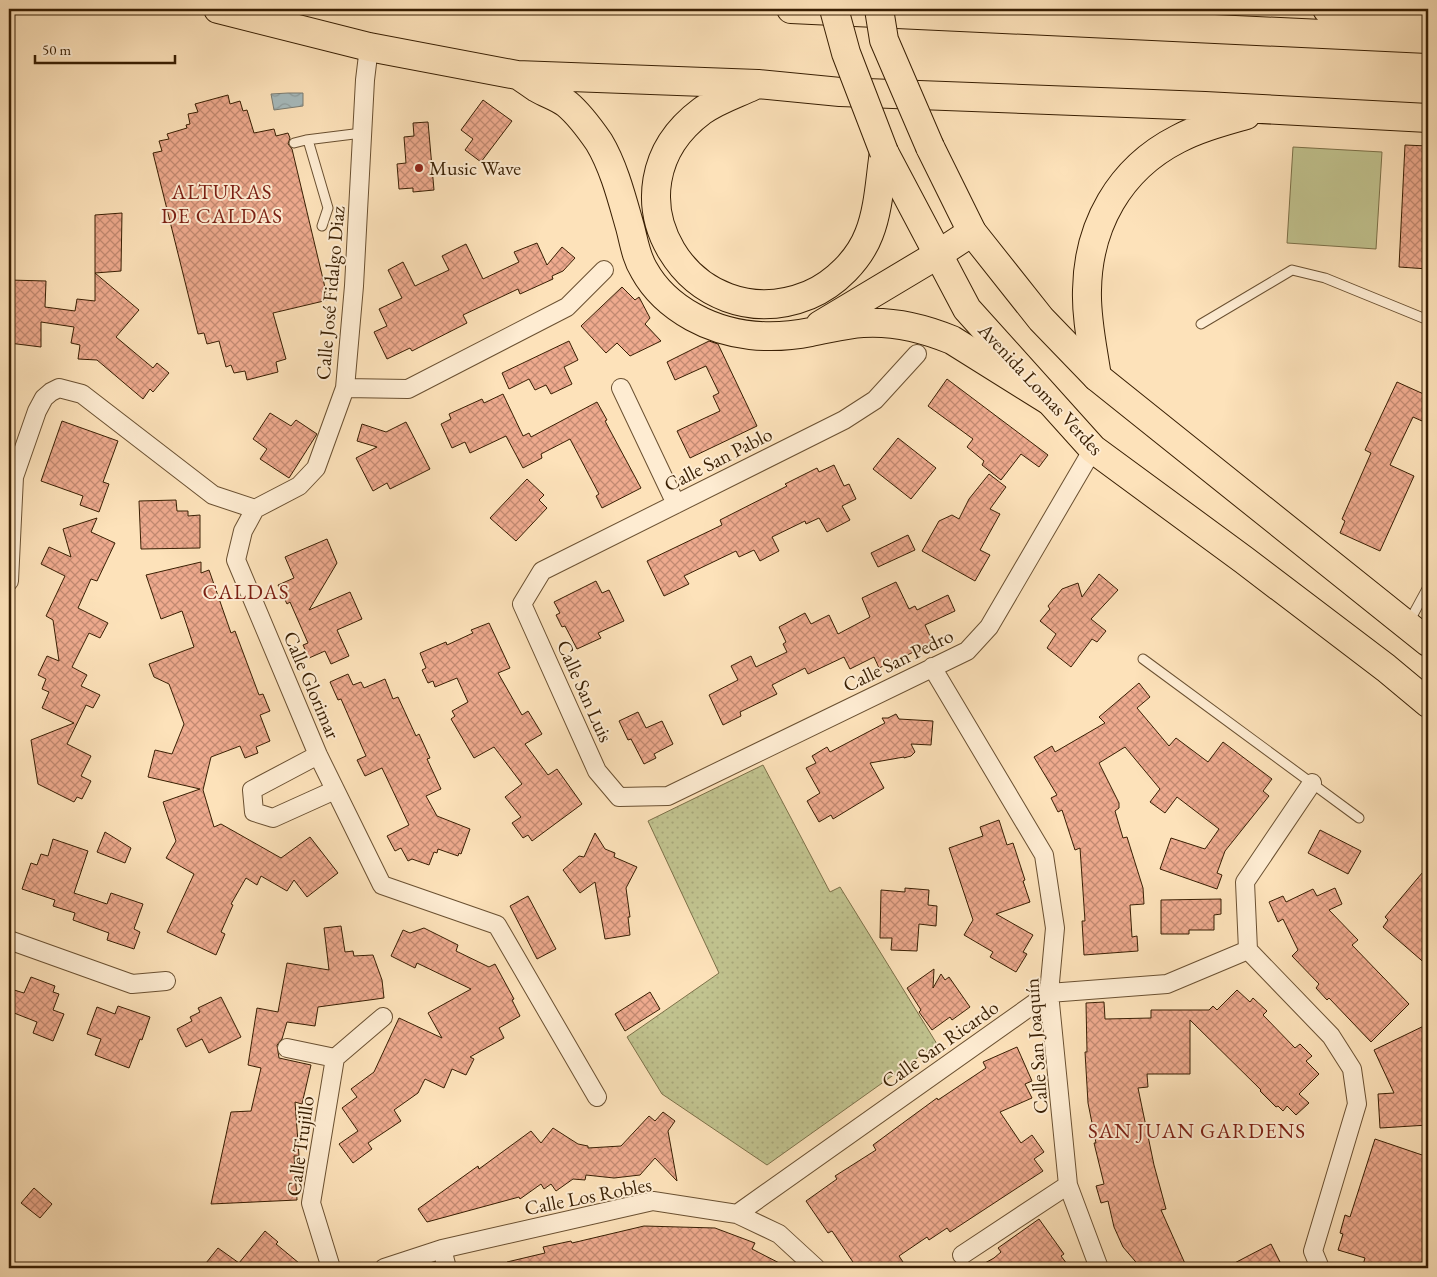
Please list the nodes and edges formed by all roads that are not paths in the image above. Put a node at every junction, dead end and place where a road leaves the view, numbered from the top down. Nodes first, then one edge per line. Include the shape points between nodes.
1 (218, 9) edge
2 (791, 9) edge
3 (834, 9) edge
4 (879, 9) edge
5 (1327, 9) edge
6 (1428, 13) edge
7 (1428, 39) edge
8 (368, 47) junction
9 (517, 74) junction
10 (758, 84) junction
11 (1261, 110) junction
12 (1428, 118) edge
13 (362, 133) junction
14 (308, 140) junction
15 (294, 143) dead end
16 (884, 152) junction
17 (322, 226) dead end
18 (972, 232) junction
19 (937, 255) junction
20 (604, 270) dead end
21 (1428, 320) edge
22 (1201, 324) dead end
23 (811, 332) junction
24 (917, 354) dead end
25 (1097, 377) junction
26 (345, 388) junction
27 (620, 388) dead end
28 (1048, 400) junction
29 (1093, 449) junction
30 (676, 504) junction
31 (254, 509) junction
32 (9, 581) edge
33 (1428, 587) edge
34 (531, 590) joint
35 (1418, 633) edge
36 (1143, 659) dead end
37 (932, 667) junction
38 (1428, 703) edge
39 (318, 754) junction
40 (1312, 783) junction
41 (335, 790) junction
42 (630, 797) joint
43 (1359, 818) dead end
44 (9, 940) edge
45 (1248, 950) junction
46 (166, 981) dead end
47 (1049, 993) junction
48 (383, 1017) dead end
49 (287, 1048) dead end
50 (335, 1058) junction
51 (597, 1097) dead end
52 (1068, 1185) junction
53 (737, 1214) junction
54 (442, 1249) junction
55 (962, 1255) dead end
56 (331, 1268) edge
57 (384, 1268) edge
58 (447, 1268) edge
59 (816, 1268) edge
60 (1099, 1268) edge
61 (1320, 1268) edge

1 - 8 main road
2 - 7 main road
3 - 16 main road, Avenida Lomas Verdes, bridge via 846,53
4 - 18 main road, bridge via 884,40 930,148
5 - 6 main road
8 - 9 main road
8 - 13 street, Calle José Fidalgo Diaz
9 - 10 main road
9 - 23 main road via 566,104 600,143 621,197 637,255 648,277 664,296 692,317 729,332 767,337
10 - 11 main road via 840,92
10 - 16 main road via 712,105 695,117 672,144 658,181 657,210 670,250 693,277 714,291 738,300 769,304 804,297 837,278 869,236
11 - 12 main road
11 - 25 main road via 1216,123 1176,140 1144,161 1110,201 1091,247 1088,275 1087,303
13 - 14 lane
13 - 26 street, Calle José Fidalgo Diaz
14 - 15 lane
14 - 17 lane via 328,208
16 - 19 main road, Avenida Lomas Verdes
18 - 19 main road
18 - 25 main road via 1041,319
19 - 23 main road
19 - 28 main road, Avenida Lomas Verdes via 967,309
20 - 26 street via 567,308 408,388
21 - 22 lane via 1325,278 1292,270
23 - 28 main road via 844,325 881,323 935,333
24 - 30 street, Calle San Pablo via 875,400 844,420
25 - 35 main road
26 - 31 street, Calle José Fidalgo Diaz via 316,468 299,486
27 - 30 street
28 - 29 main road, Avenida Lomas Verdes
29 - 37 street, Calle San Pedro via 989,627 967,650
29 - 38 main road, Avenida Lomas Verdes via 1244,560
30 - 34 street, Calle San Pablo via 542,571
31 - 32 street via 213,495 82,394 58,388 44,398 37,411 14,477
31 - 39 street, Calle Glorimar via 243,531 236,560
33 - 35 lane
34 - 42 street, Calle San Luis via 522,604 598,771 619,797
36 - 40 lane
37 - 42 street, Calle San Pedro via 668,796
37 - 47 street, Calle San Joaquín via 1044,855 1055,928
39 - 41 street, Calle Glorimar
39 - 41 street via 252,790 254,812 273,818
40 - 43 lane
40 - 45 street via 1245,882
41 - 51 street, Calle Glorimar via 382,885 496,925
44 - 46 street via 132,984
45 - 47 street via 1167,984
45 - 61 street via 1331,1036 1352,1069 1357,1104 1313,1250
47 - 52 street, Calle San Joaquín
47 - 53 street, Calle San Ricardo
48 - 50 street
49 - 50 street
50 - 56 street, Calle Trujillo via 311,1203
52 - 55 street
52 - 60 street, Calle San Joaquín
53 - 54 street, Calle Los Robles via 653,1201
53 - 59 street, Calle Los Robles via 779,1234
54 - 57 street, Calle Los Robles
54 - 58 street

